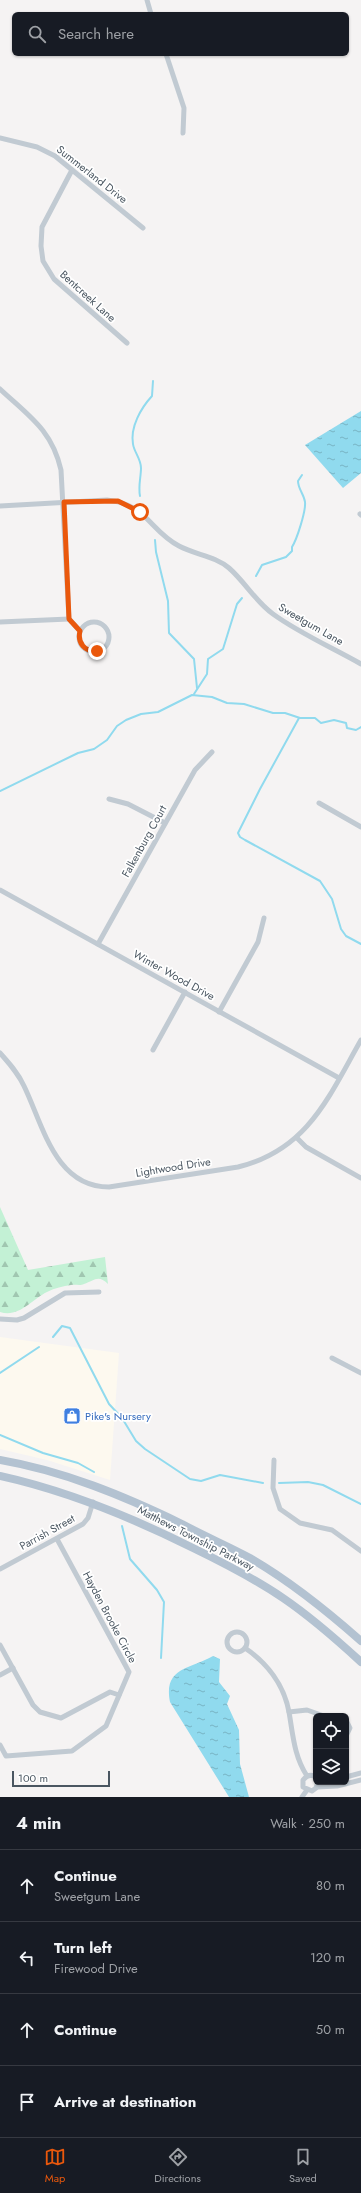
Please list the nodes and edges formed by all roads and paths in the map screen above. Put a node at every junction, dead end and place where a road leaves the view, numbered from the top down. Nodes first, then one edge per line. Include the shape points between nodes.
1 (147, 0) edge
2 (151, 12) edge
3 (167, 56) edge
4 (183, 133) dead end
5 (0, 138) edge
6 (72, 170) junction
7 (143, 228) dead end
8 (127, 343) dead end
9 (0, 389) edge
10 (64, 502) junction
11 (0, 506) edge
12 (69, 619) junction
13 (0, 622) edge
14 (80, 631) junction
15 (361, 664) edge
16 (212, 752) dead end
17 (109, 799) dead end
18 (319, 803) dead end
19 (165, 823) junction
20 (361, 827) edge
21 (0, 890) edge
22 (264, 918) dead end
23 (98, 944) junction
24 (185, 992) junction
25 (219, 1012) junction
26 (361, 1040) edge
27 (152, 1050) dead end
28 (0, 1053) edge
29 (339, 1078) junction
30 (297, 1138) junction
31 (361, 1178) edge
32 (99, 1292) dead end
33 (0, 1319) edge
34 (332, 1358) dead end
35 (361, 1373) edge
36 (0, 1460) edge
37 (274, 1460) dead end
38 (0, 1476) edge
39 (93, 1502) junction
40 (57, 1539) junction
41 (361, 1551) edge
42 (0, 1569) edge
43 (361, 1641) edge
44 (0, 1645) edge
45 (245, 1648) junction
46 (361, 1662) edge
47 (13, 1668) junction
48 (0, 1675) edge
49 (119, 1695) junction
50 (289, 1712) junction
51 (315, 1713) edge
52 (0, 1745) edge
53 (361, 1773) edge
54 (307, 1776) junction
55 (349, 1776) edge
56 (313, 1777) edge
57 (361, 1780) edge
58 (349, 1783) edge
59 (317, 1785) edge
60 (328, 1785) edge
61 (341, 1785) edge
62 (307, 1790) junction
63 (302, 1797) edge

1 - 2 street
3 - 4 street via 184,108
5 - 6 street, Summerland Drive via 47,152
6 - 7 street, Summerland Drive
6 - 8 street, Bentcreek Lane via 42,227 43,261 54,279
9 - 10 street via 42,428 52,442 57,451 61,470
10 - 11 street, Sweetgum Lane
10 - 12 street
10 - 15 street, Sweetgum Lane via 107,500 132,506 178,546 224,564 236,574 260,604 275,616
12 - 13 street
12 - 14 street
14 - 14 street via 80,644 88,650 100,650 108,642 107,630 101,624 90,622
16 - 19 street, Falkenburg Court via 195,770
17 - 19 street via 128,804
18 - 20 street
19 - 23 street, Falkenburg Court
21 - 23 street, Winter Wood Drive
22 - 25 street via 258,942
23 - 24 street, Winter Wood Drive
24 - 25 street, Winter Wood Drive
24 - 27 street
25 - 29 street, Winter Wood Drive
26 - 29 street, Lightwood Drive
28 - 30 street, Lightwood Drive via 23,1084 62,1166 75,1178 95,1186 117,1186 248,1164 268,1157
29 - 30 street, Lightwood Drive via 315,1119
30 - 31 street via 306,1147
32 - 33 street via 65,1293 24,1318
34 - 35 street
36 - 43 main road, Matthews Township Parkway via 67,1476 108,1491 243,1554 312,1599
37 - 41 street via 273,1488 280,1509 300,1523 332,1530
38 - 39 main road, Matthews Township Parkway
39 - 40 street, Parrish Street via 88,1518 83,1524
39 - 46 main road, Matthews Township Parkway via 154,1528 244,1573 284,1598
40 - 42 street, Parrish Street
40 - 49 street, Hayden Brooke Circle via 129,1672
44 - 47 street
45 - 45 street via 247,1641 244,1635 238,1632 228,1636 227,1646 231,1650 240,1652
45 - 50 street via 259,1658 274,1676
47 - 48 street
47 - 49 street via 33,1705 40,1712 60,1718 110,1692
49 - 52 street, Hayden Brooke Circle via 106,1726 72,1752 6,1756
50 - 51 street via 306,1710
50 - 54 street via 296,1754
53 - 55 street
54 - 56 street
54 - 62 street via 303,1780
57 - 58 street
59 - 62 street via 312,1791
60 - 61 street
62 - 63 street

